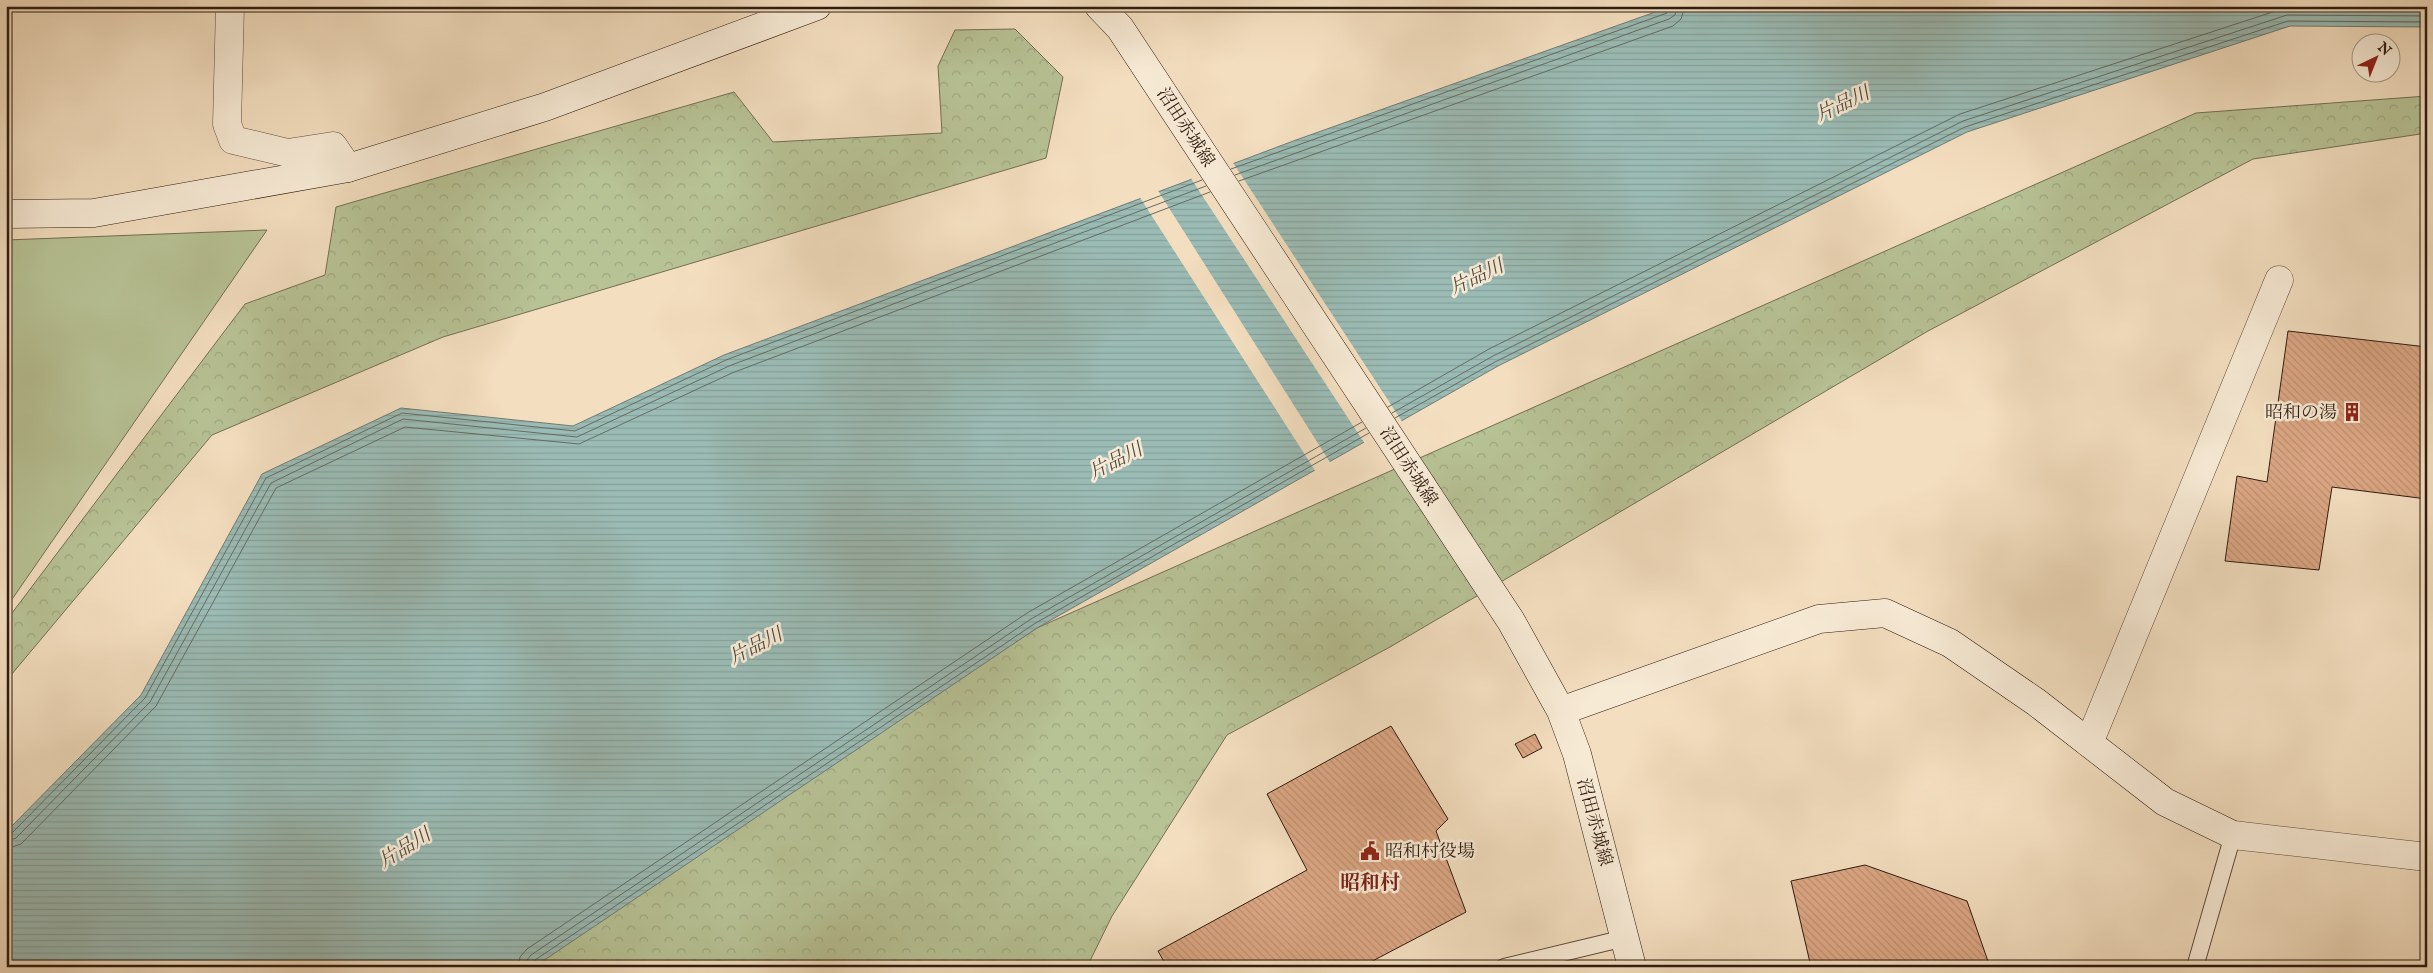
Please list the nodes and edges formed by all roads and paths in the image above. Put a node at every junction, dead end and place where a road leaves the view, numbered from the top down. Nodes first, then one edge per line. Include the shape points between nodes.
1 (230, 6) edge
2 (817, 6) edge
3 (1099, 6) edge
4 (348, 168) junction
5 (6, 214) edge
6 (2279, 280) dead end
7 (1561, 711) junction
8 (2089, 743) junction
9 (2233, 835) junction
10 (2427, 857) edge
11 (1625, 938) junction
12 (1504, 967) edge
13 (1632, 967) edge
14 (2195, 967) edge

1 - 4 street via 227,124 233,140 288,153 333,146
2 - 4 street via 545,107
3 - 7 street, 沼田赤城線 via 1120,28 1511,621
4 - 5 street via 94,213
6 - 8 street
7 - 8 street via 1819,619 1885,613 1950,643
7 - 11 street, 沼田赤城線 via 1577,754
8 - 9 street via 2165,802
9 - 10 street
9 - 14 lane
11 - 12 lane
11 - 13 street, 沼田赤城線

